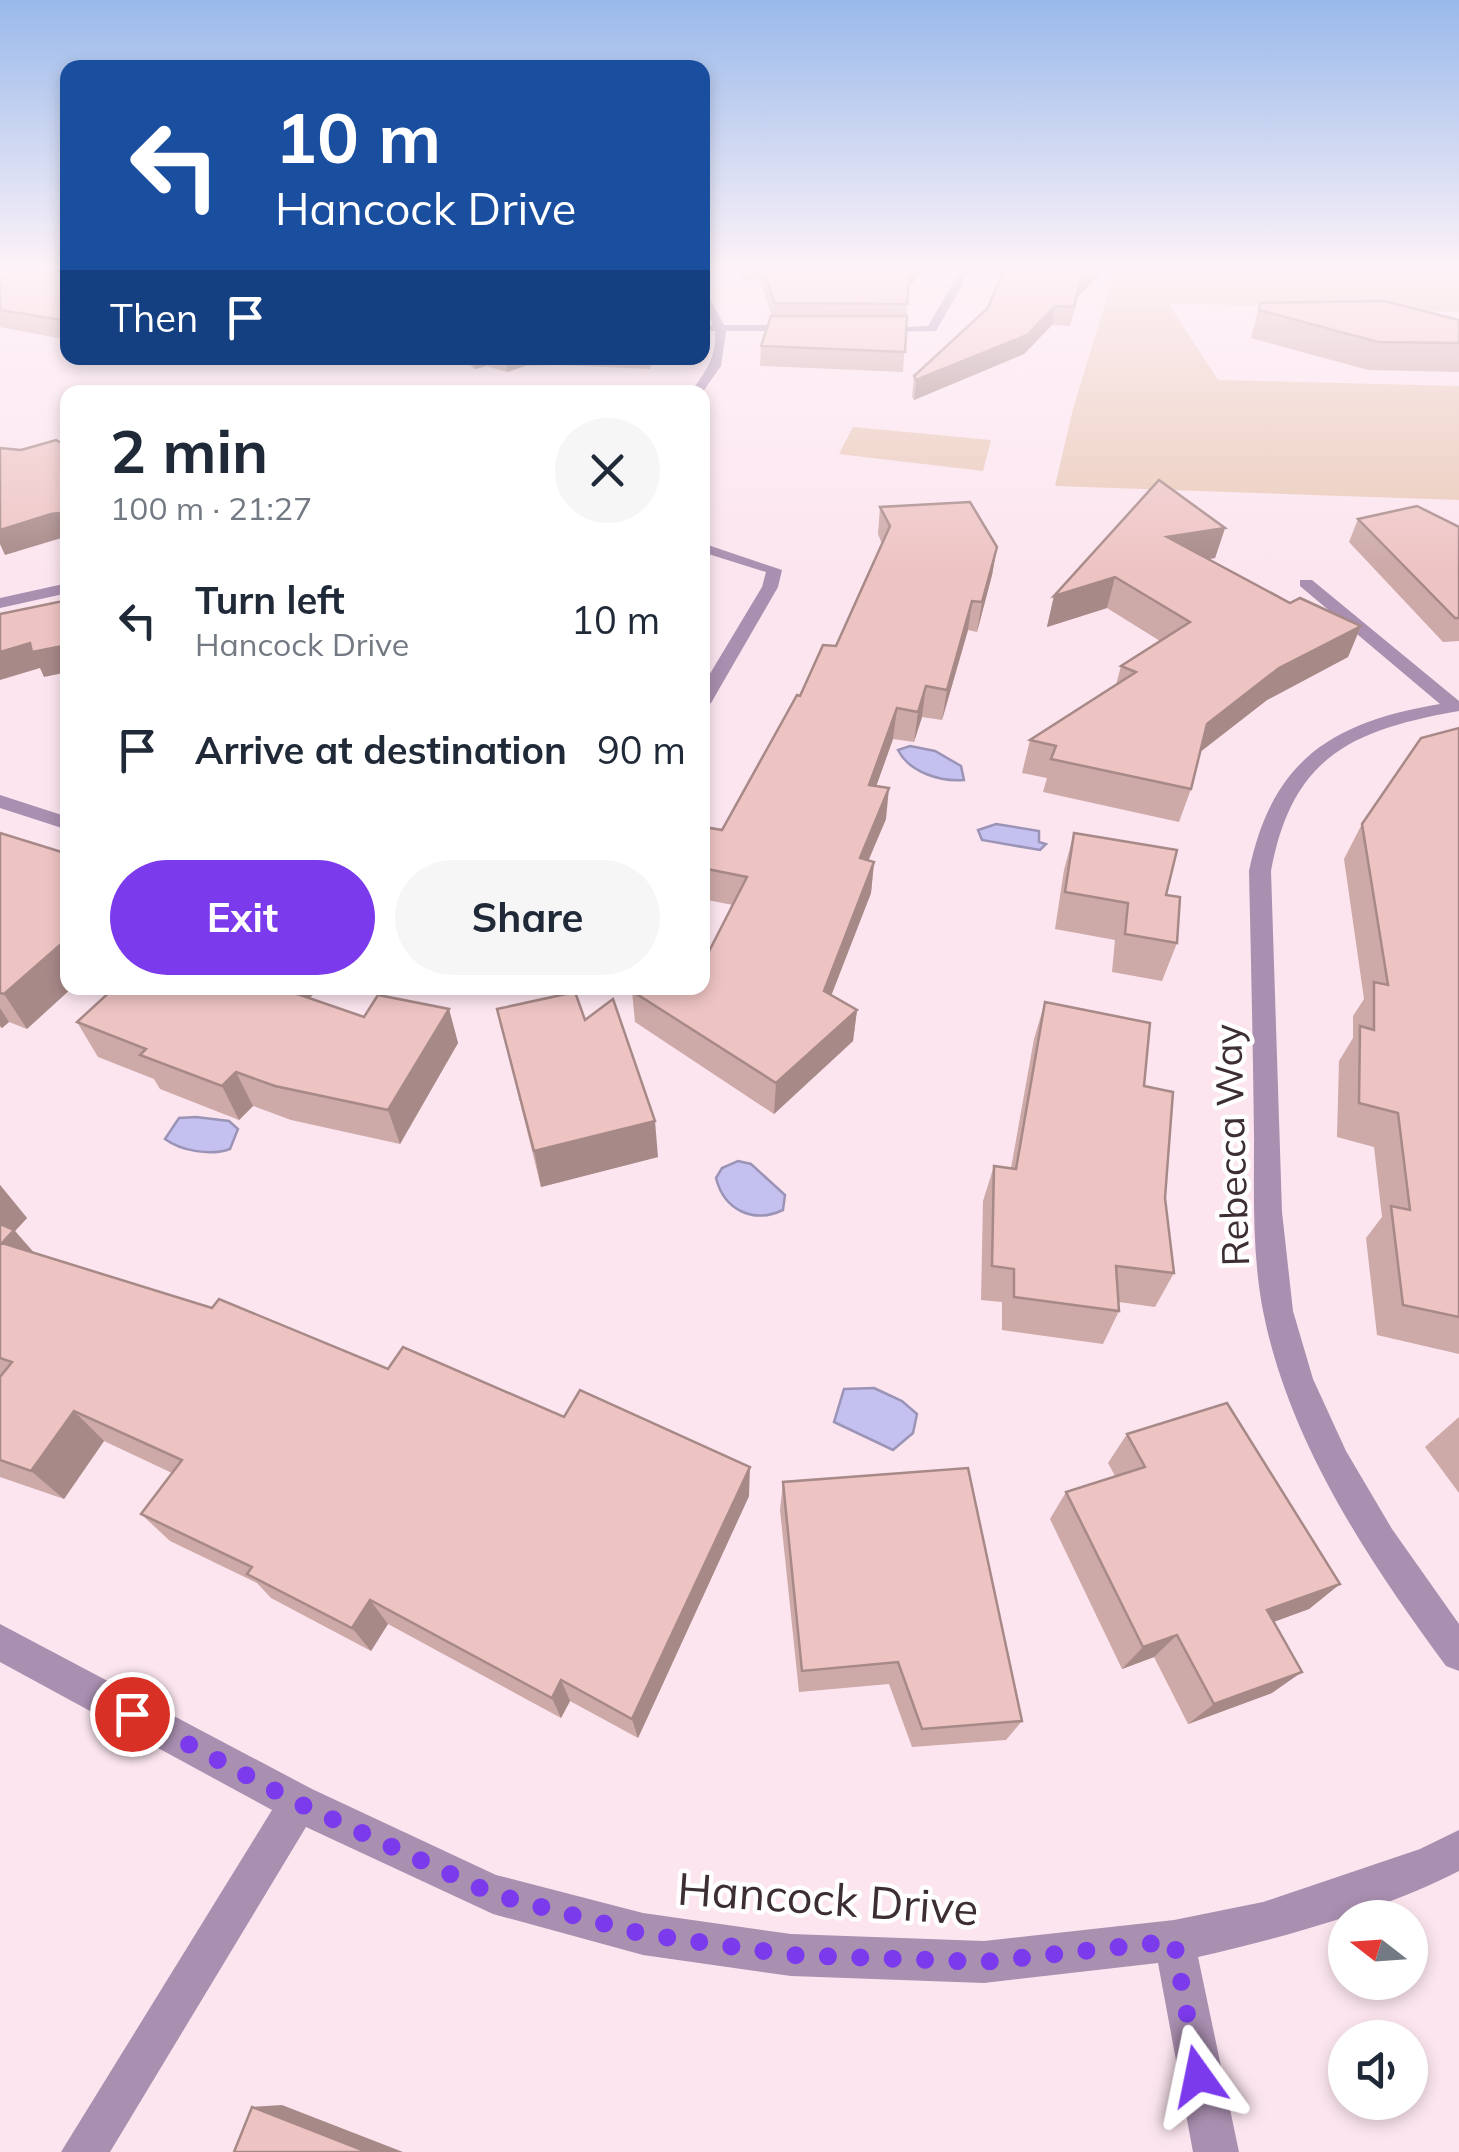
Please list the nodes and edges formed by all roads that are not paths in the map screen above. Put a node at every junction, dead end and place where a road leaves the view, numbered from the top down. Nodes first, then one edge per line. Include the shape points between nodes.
1 (710, 550) edge
2 (1306, 584) dead end
3 (60, 590) edge
4 (0, 604) edge
5 (710, 690) edge
6 (1456, 706) edge
7 (0, 802) edge
8 (60, 821) edge
9 (0, 1642) edge
10 (1459, 1654) edge
11 (298, 1803) junction
12 (1459, 1850) edge
13 (1174, 1941) junction
14 (84, 2152) edge
15 (1216, 2152) edge

1 - 5 street via 774,570
2 - 6 street
3 - 4 street
6 - 10 street, Rebecca Way via 1370,727 1308,765 1270,818 1260,871 1270,1260 1283,1333 1311,1414 1355,1503
7 - 8 street
9 - 11 street, Hancock Drive
11 - 13 street, Hancock Drive via 493,1894 643,1934 792,1955 984,1962
11 - 14 street
12 - 13 street, Hancock Drive via 1263,1922
13 - 15 street

